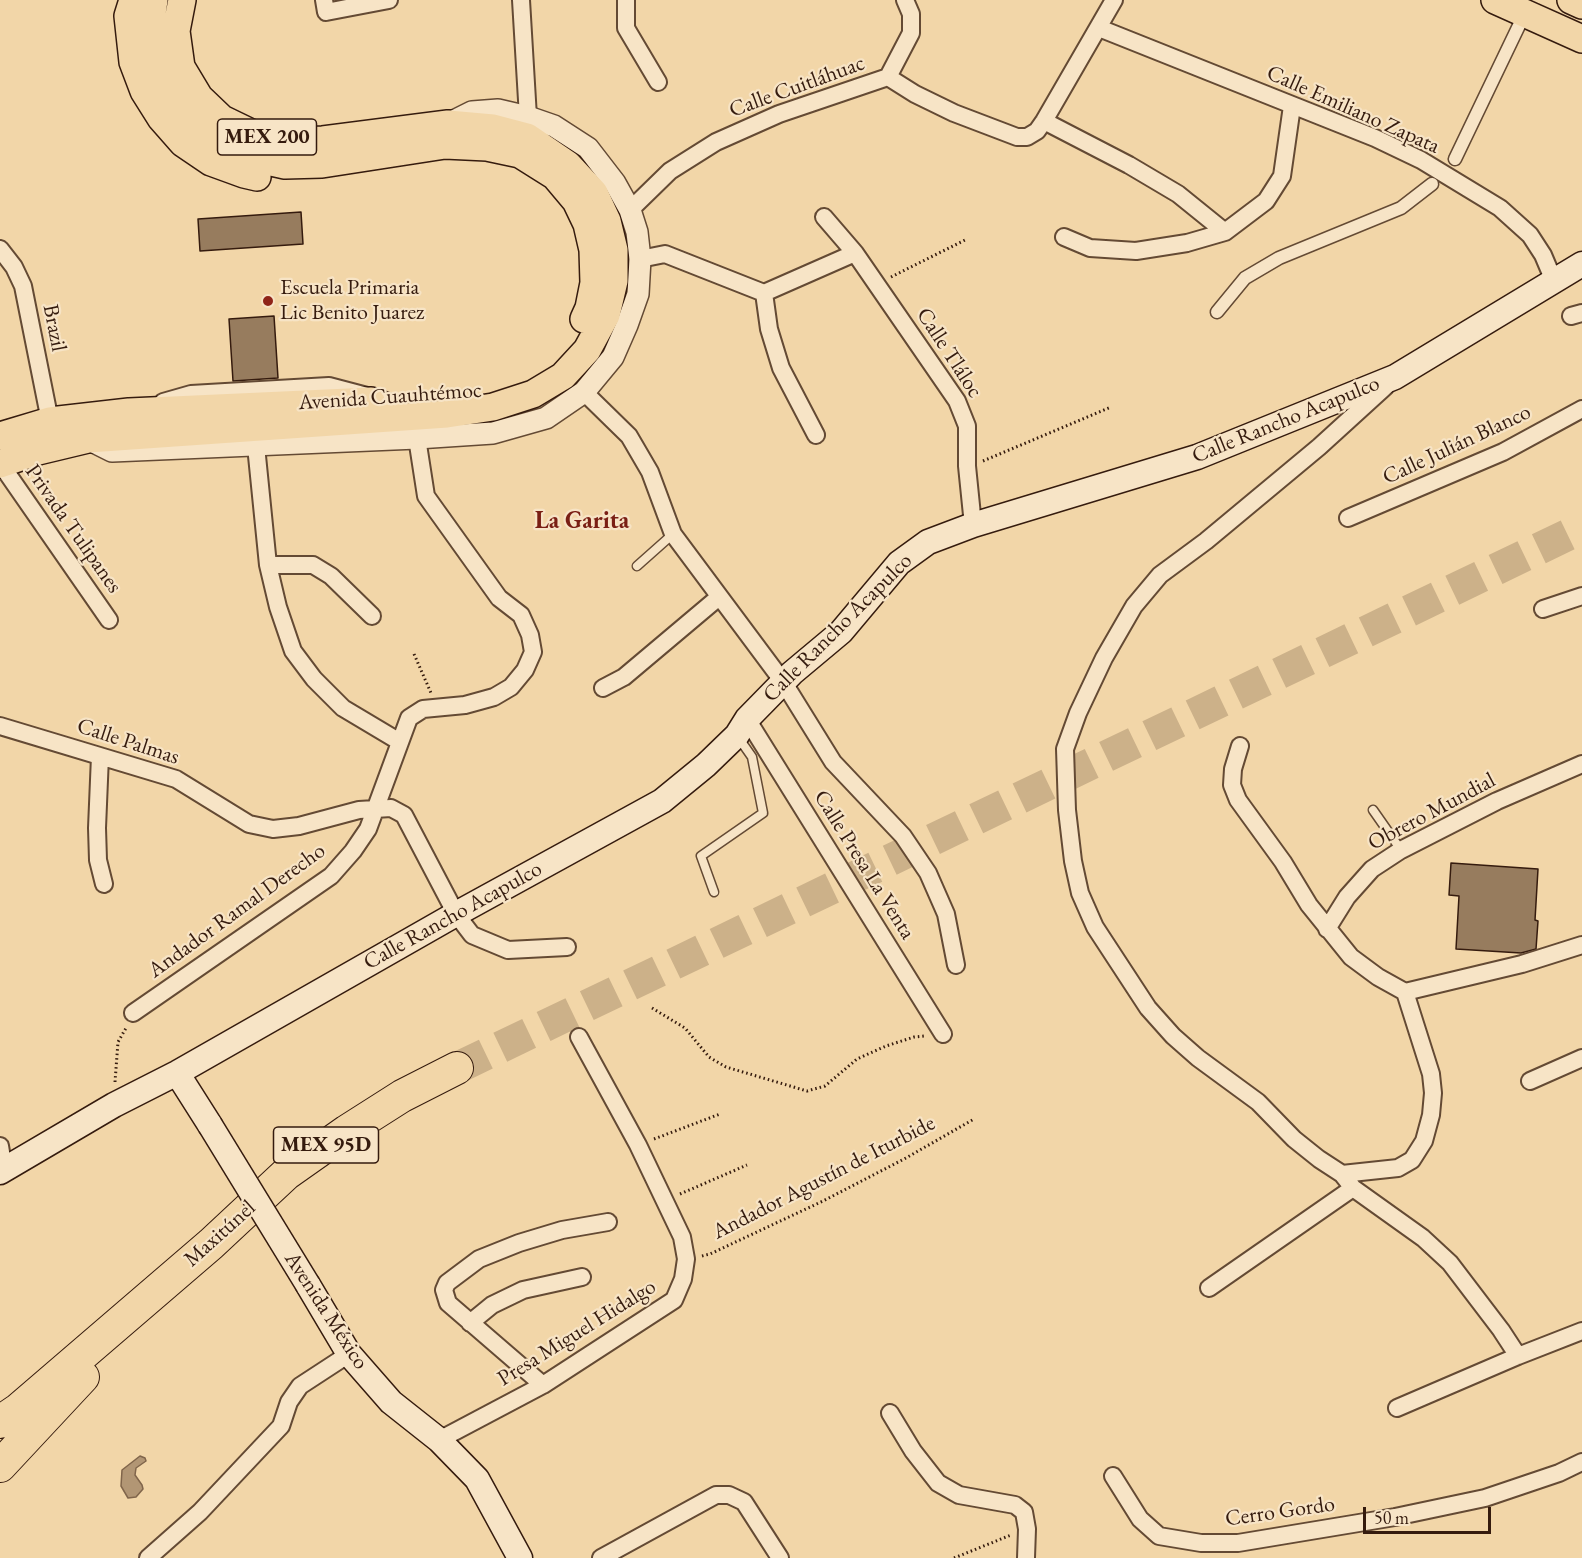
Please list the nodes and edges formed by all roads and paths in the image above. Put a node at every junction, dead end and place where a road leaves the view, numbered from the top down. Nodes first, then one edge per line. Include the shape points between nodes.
1 (133, 0) edge
2 (154, 0) edge
3 (182, 0) edge
4 (389, 0) edge
5 (521, 0) edge
6 (626, 0) edge
7 (1114, 0) edge
8 (1495, 0) edge
9 (1571, 0) edge
10 (1582, 5) edge
11 (325, 6) edge
12 (908, 7) edge
13 (1525, 13) junction
14 (1099, 28) junction
15 (1582, 39) edge
16 (888, 78) junction
17 (658, 82) dead end
18 (1292, 106) junction
19 (528, 117) junction
20 (1044, 121) junction
21 (448, 124) junction
22 (376, 155) junction
23 (1455, 159) dead end
24 (1432, 184) dead end
25 (630, 210) junction
26 (824, 217) dead end
27 (1225, 232) junction
28 (1064, 237) dead end
29 (967, 239) dead end
30 (0, 249) edge
31 (855, 254) junction
32 (640, 259) junction
33 (1582, 264) edge
34 (1554, 281) junction
35 (876, 285) junction
36 (764, 293) junction
37 (1217, 312) dead end
38 (1395, 377) junction
39 (584, 392) junction
40 (1111, 407) dead end
41 (1582, 409) edge
42 (50, 421) junction
43 (816, 435) dead end
44 (0, 436) edge
45 (417, 438) junction
46 (88, 439) junction
47 (256, 446) junction
48 (0, 464) edge
49 (967, 466) junction
50 (1348, 518) dead end
51 (973, 525) junction
52 (674, 534) junction
53 (268, 565) junction
54 (637, 566) dead end
55 (1582, 596) edge
56 (719, 597) junction
57 (1543, 609) dead end
58 (372, 616) dead end
59 (109, 620) dead end
60 (414, 654) dead end
61 (784, 682) junction
62 (603, 688) dead end
63 (437, 708) junction
64 (0, 726) edge
65 (742, 727) junction
66 (400, 742) junction
67 (1240, 746) dead end
68 (100, 756) junction
69 (1582, 764) edge
70 (375, 808) junction
71 (1373, 810) dead end
72 (1401, 850) junction
73 (104, 884) dead end
74 (714, 892) dead end
75 (456, 914) junction
76 (1327, 929) junction
77 (1582, 945) edge
78 (567, 947) dead end
79 (956, 965) dead end
80 (1405, 992) junction
81 (652, 1008) dead end
82 (134, 1013) joint
83 (943, 1034) joint
84 (579, 1037) dead end
85 (1582, 1058) edge
86 (457, 1068) tunnel mouth
87 (177, 1072) junction
88 (1530, 1081) dead end
89 (114, 1105) junction
90 (720, 1114) dead end
91 (974, 1119) dead end
92 (638, 1145) junction
93 (0, 1146) edge
94 (747, 1165) dead end
95 (2, 1171) edge
96 (1342, 1174) junction
97 (1353, 1188) junction
98 (664, 1200) junction
99 (608, 1222) dead end
100 (211, 1244) junction
101 (686, 1259) junction
102 (582, 1277) dead end
103 (1209, 1288) dead end
104 (470, 1323) junction
105 (1582, 1331) edge
106 (349, 1354) junction
107 (1518, 1356) junction
108 (543, 1385) junction
109 (59, 1403) junction
110 (1397, 1408) dead end
111 (890, 1413) dead end
112 (0, 1422) edge
113 (439, 1440) junction
114 (0, 1445) edge
115 (1582, 1462) edge
116 (0, 1466) edge
117 (1113, 1476) dead end
118 (1027, 1529) junction
119 (148, 1558) edge
120 (519, 1558) edge
121 (602, 1558) edge
122 (780, 1558) edge
123 (954, 1558) edge
124 (1026, 1558) edge

1 - 22 main road via 128,16 133,62 144,91 183,143 211,162 244,174 283,181 325,178
2 - 22 main road, Avenida Cuauhtémoc / MEX 200 via 150,27 161,84 182,114 210,139 245,156 285,165 322,164
3 - 21 main road, Avenida Cuauhtémoc / MEX 200 via 176,31 181,67 199,97 222,119 253,134 285,141 323,141
4 - 11 street
5 - 19 street
6 - 17 street via 626,28
7 - 14 street
8 - 13 main road
9 - 10 main road
12 - 16 street via 911,33
13 - 15 main road
13 - 23 street
14 - 18 street, Calle Emiliano Zapata
14 - 20 street
16 - 20 street, Calle Cuitláhuac via 954,113 1017,136 1027,137
16 - 25 street, Calle Cuitláhuac via 779,114 716,142 670,171
18 - 27 street via 1282,176 1266,201
18 - 34 street, Calle Emiliano Zapata via 1421,160 1500,208 1530,235
19 - 21 street, Avenida Cuauhtémoc via 498,110 472,112
19 - 25 street, Avenida Cuauhtémoc via 554,126 588,148
20 - 27 street via 1178,194
21 - 46 main road, Avenida Cuauhtémoc via 493,128 527,137 568,165 594,193 607,220 614,250 614,281 606,315 587,350 563,376 533,394 493,407 447,414
22 - 42 main road, Avenida Cuauhtémoc via 445,145 487,147 520,154 555,176 576,201 587,225 594,283 589,309 574,337 554,360 526,379 488,391 386,401 129,412
24 - 37 street via 1401,208 1279,258 1245,278
25 - 32 street, Avenida Cuauhtémoc
26 - 31 street, Calle Tláloc
27 - 28 street via 1136,251 1090,248
29 - 35 path
30 - 42 street, Brazil via 23,286
31 - 35 street, Calle Tláloc
31 - 36 street
32 - 36 street via 665,254
32 - 39 street, Avenida Cuauhtémoc via 638,294 627,325 612,357
33 - 34 main road, Calle Rancho Acapulco
34 - 38 main road, Calle Rancho Acapulco
35 - 49 street, Calle Tláloc via 957,401 967,426
36 - 43 street via 769,329 781,368
38 - 51 main road, Calle Rancho Acapulco via 1197,457
38 - 96 street via 1319,447 1160,575 1134,606 1109,650 1065,749 1067,810 1080,893 1111,954 1148,1008 1173,1036 1258,1102 1294,1139
39 - 45 street, Avenida Cuauhtémoc via 546,418 493,433
39 - 52 street via 629,436 650,472
40 - 49 path
41 - 50 street, Calle Julián Blanco via 1503,452
42 - 44 main road, Avenida Cuauhtémoc
45 - 47 street, Avenida Cuauhtémoc
45 - 63 street, Andador Ramal Derecho via 426,496 499,598 521,615 533,652 511,687 494,697
46 - 47 street, Avenida Cuauhtémoc via 112,451
46 - 48 main road, Avenida Cuauhtémoc
47 - 53 street
48 - 59 street, Privada Tulipanes
49 - 51 street, Calle Tláloc
51 - 61 main road, Calle Rancho Acapulco via 928,542 899,562 841,632
52 - 54 lane
52 - 56 street
53 - 58 street via 313,565
53 - 66 street via 293,651 314,680 343,708
55 - 57 street
56 - 61 street
56 - 62 street via 624,677
60 - 63 path
61 - 65 main road, Calle Rancho Acapulco
61 - 79 street via 833,762 903,836 928,873 946,914
63 - 66 street, Andador Ramal Derecho via 423,709 409,718
64 - 68 street, Calle Palmas
65 - 74 lane via 763,813 701,856
65 - 75 main road, Calle Rancho Acapulco via 706,765 662,801
65 - 83 street, Calle Presa La Venta
66 - 70 street, Andador Ramal Derecho
67 - 76 street via 1232,785 1238,800
68 - 70 street, Calle Palmas via 176,779 249,824 273,829
68 - 73 street via 97,839 98,867
69 - 72 street, Obrero Mundial via 1497,801
70 - 75 street, Calle Palmas via 392,808 404,815
70 - 82 street, Andador Ramal Derecho via 368,829 330,876
71 - 72 lane
72 - 76 street, Obrero Mundial via 1372,869 1347,897
75 - 78 street, Calle Palmas via 472,935 508,950
75 - 87 main road, Calle Rancho Acapulco
76 - 80 street via 1351,957
77 - 80 street
80 - 96 street via 1431,1074 1431,1114 1424,1141 1412,1160 1398,1168
81 - 83 path via 685,1028 709,1057 807,1091 825,1086 857,1059 886,1046 914,1037
82 - 89 path via 118,1042
84 - 92 street, Presa Miguel Hidalgo
85 - 88 street
86 - 100 highway, Maxitúnel / MEX 95D via 402,1095 286,1174
87 - 89 main road, Calle Rancho Acapulco
87 - 106 main road, Avenida México, bridge
89 - 95 main road, Calle Rancho Acapulco
90 - 92 path
91 - 101 path, Andador Agustín de Iturbide via 823,1201 710,1254
92 - 98 street, Presa Miguel Hidalgo
93 - 95 street
94 - 98 path
96 - 97 street
97 - 103 street
97 - 107 street via 1423,1238 1450,1263
98 - 101 street, Presa Miguel Hidalgo via 682,1237
99 - 104 street via 562,1230 479,1259 447,1283 444,1290 448,1303
100 - 109 highway, MEX 95D
100 - 112 highway, Maxitúnel / MEX 95D
101 - 108 street, Presa Miguel Hidalgo via 674,1300
102 - 104 street via 523,1290 492,1305
104 - 108 street
105 - 107 street
106 - 113 main road, Avenida México via 391,1402
106 - 119 street via 300,1386 289,1402 281,1426 200,1512
107 - 110 street
108 - 113 street, Presa Miguel Hidalgo
109 - 114 highway, MEX 95D
109 - 116 highway
111 - 118 street via 938,1484 959,1495 1015,1505 1024,1512
113 - 120 main road, Avenida México via 477,1479
115 - 117 street, Cerro Gordo via 1485,1498 1238,1543 1201,1543 1159,1536 1140,1519
118 - 123 path
118 - 124 street
121 - 122 street via 716,1495 729,1495 744,1502

